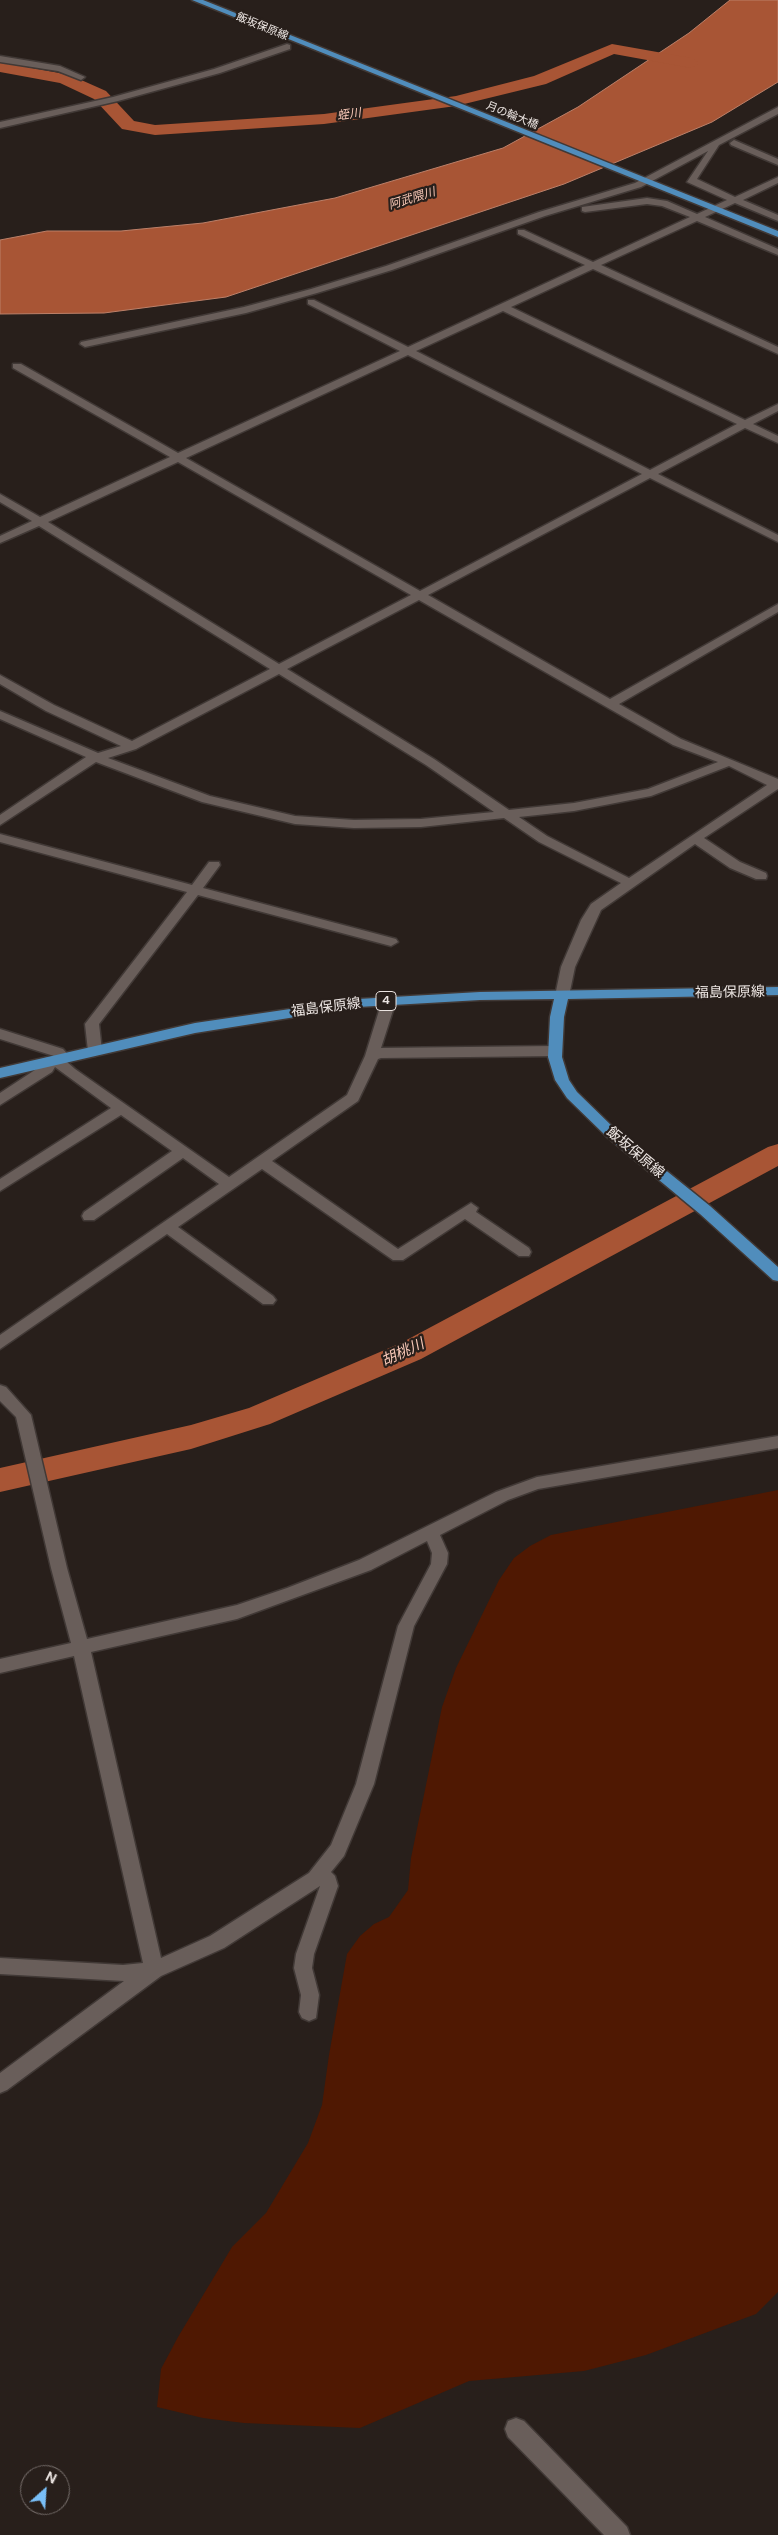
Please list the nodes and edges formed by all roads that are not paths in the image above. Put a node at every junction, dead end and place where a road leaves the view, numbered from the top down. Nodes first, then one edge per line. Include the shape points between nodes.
1 (196, 0) edge
2 (300, 42) joint
3 (287, 47) dead end
4 (0, 59) edge
5 (81, 77) dead end
6 (778, 110) edge
7 (0, 125) edge
8 (734, 143) dead end
9 (715, 144) junction
10 (778, 162) edge
11 (778, 180) edge
12 (646, 182) junction
13 (735, 200) junction
14 (559, 209) junction
15 (715, 209) junction
16 (698, 217) junction
17 (778, 218) edge
18 (521, 232) dead end
19 (778, 234) edge
20 (778, 252) edge
21 (594, 267) junction
22 (311, 302) dead end
23 (504, 308) junction
24 (84, 344) dead end
25 (778, 351) edge
26 (407, 352) junction
27 (17, 366) dead end
28 (778, 407) edge
29 (746, 424) junction
30 (778, 440) edge
31 (179, 458) junction
32 (649, 475) junction
33 (0, 496) edge
34 (40, 521) junction
35 (0, 540) edge
36 (778, 540) edge
37 (420, 595) junction
38 (778, 607) edge
39 (280, 668) junction
40 (0, 678) edge
41 (612, 703) junction
42 (0, 715) edge
43 (132, 746) junction
44 (98, 757) junction
45 (730, 762) junction
46 (777, 784) edge
47 (502, 813) junction
48 (0, 821) edge
49 (0, 838) edge
50 (695, 838) junction
51 (214, 865) dead end
52 (761, 876) dead end
53 (630, 883) junction
54 (194, 890) junction
55 (390, 942) dead end
56 (778, 992) edge
57 (562, 996) junction
58 (389, 1001) junction
59 (0, 1034) edge
60 (95, 1050) junction
61 (554, 1051) junction
62 (372, 1056) junction
63 (57, 1060) junction
64 (0, 1073) edge
65 (0, 1100) edge
66 (121, 1108) junction
67 (183, 1151) junction
68 (262, 1162) junction
69 (229, 1184) junction
70 (0, 1186) edge
71 (89, 1216) dead end
72 (167, 1227) junction
73 (524, 1252) dead end
74 (778, 1276) edge
75 (268, 1300) dead end
76 (0, 1343) edge
77 (0, 1391) edge
78 (778, 1442) edge
79 (431, 1533) junction
80 (81, 1647) junction
81 (0, 1666) edge
82 (320, 1873) junction
83 (0, 1966) edge
84 (154, 1970) junction
85 (309, 2012) dead end
86 (0, 2084) edge
87 (516, 2429) dead end
88 (619, 2535) edge

1 - 2 main road, 飯坂保原線
2 - 12 main road, 月の輪大橋
3 - 7 street via 217,71 115,99
4 - 5 street via 51,67
6 - 9 street
8 - 10 street
9 - 12 street
9 - 13 street via 692,182
11 - 13 street
12 - 14 street
12 - 15 main road, 月の輪大橋
13 - 15 street
13 - 17 street
14 - 16 street via 569,211 651,201
14 - 24 street via 285,300
15 - 16 street
15 - 19 main road
16 - 20 street
16 - 21 street
18 - 21 street
21 - 23 street
21 - 25 street
22 - 26 street
23 - 26 street
23 - 29 street
26 - 31 street
26 - 32 street
27 - 31 street
28 - 29 street
29 - 30 street
29 - 32 street
31 - 34 street
31 - 37 street
32 - 36 street
32 - 37 street
33 - 34 street
34 - 35 street
34 - 39 street
37 - 39 street
37 - 41 street
38 - 41 street
39 - 43 street
39 - 47 street via 430,762
40 - 43 street via 50,708
41 - 45 street via 677,742
42 - 44 street
43 - 44 street
44 - 47 street via 167,786 246,810 295,820 354,824 421,823
44 - 48 street
45 - 46 street
45 - 47 street via 642,794 574,807
46 - 50 street
47 - 53 street via 568,852
49 - 54 street
50 - 52 street via 735,865
50 - 53 street
51 - 54 street
53 - 57 street via 596,907 588,920 568,967
54 - 55 street
54 - 60 street via 92,1024
56 - 57 main road, 福島保原線 / 4
57 - 58 main road, 福島保原線 / 4
57 - 61 main road, 飯坂保原線
58 - 60 main road, 福島保原線 / 4 via 310,1009 204,1026
58 - 62 street
59 - 63 street via 58,1052
60 - 63 main road, 福島保原線 / 4
61 - 62 street via 379,1053
61 - 74 main road, 飯坂保原線 via 562,1080 579,1104
62 - 68 street via 353,1098
63 - 64 main road, 福島保原線 / 4
63 - 65 street
63 - 66 street
66 - 67 street
66 - 70 street
67 - 69 street
67 - 71 street
68 - 69 street
68 - 73 street via 398,1256 468,1210
69 - 72 street
72 - 75 street
72 - 76 street
77 - 80 street via 23,1415
78 - 79 street via 537,1483 502,1496
79 - 80 street via 345,1574 237,1612
79 - 82 street via 440,1553 439,1564 406,1626 365,1784 338,1850
80 - 81 street
80 - 84 street
82 - 84 street via 217,1942
82 - 85 street via 329,1886 304,1954
83 - 84 street via 123,1974
84 - 86 street
87 - 88 street

